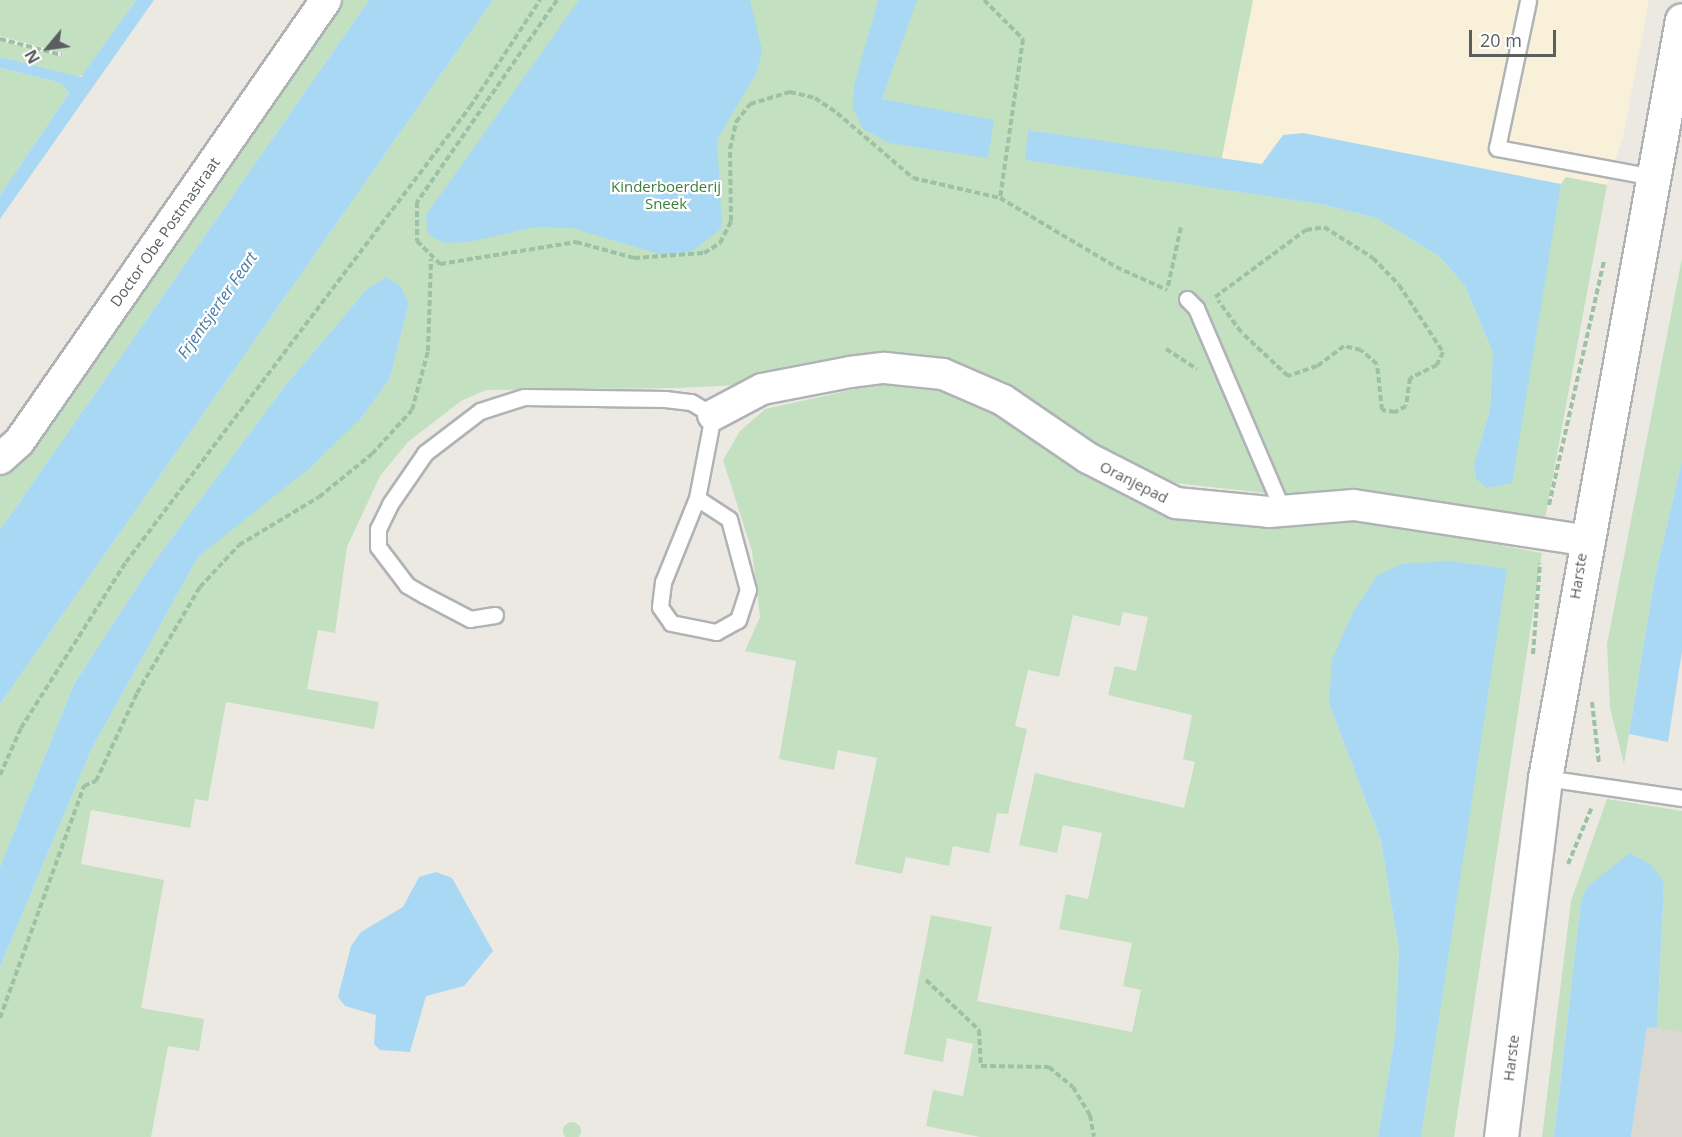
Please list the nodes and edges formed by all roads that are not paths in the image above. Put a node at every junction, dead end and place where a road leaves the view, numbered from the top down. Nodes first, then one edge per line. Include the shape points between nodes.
1 (326, 0) edge
2 (1528, 1) edge
3 (1682, 20) edge
4 (1653, 177) junction
5 (1183, 297) road end
6 (713, 415) junction
7 (0, 459) edge
8 (697, 498) junction
9 (1284, 511) junction
10 (1584, 540) junction
11 (495, 615) dead end
12 (1545, 778) junction
13 (1682, 798) edge
14 (1501, 1137) edge

1 - 7 street, Doctor Obe Postmastraat via 19,442
2 - 4 lane via 1497,148
3 - 4 street, Harste
4 - 10 street, Harste
5 - 9 lane via 1196,308 1218,369
6 - 8 lane
6 - 9 street, Oranjepad via 762,389 850,372 885,368 943,374 1003,400 1088,458 1176,503
6 - 11 lane via 691,402 665,399 524,397 480,411 425,453 390,504 378,529 378,546 407,585 470,619
8 - 8 lane via 663,582 660,607 671,623 716,632 738,620 748,590 729,519
9 - 10 street, Oranjepad via 1354,505
10 - 12 street, Harste
12 - 13 lane
12 - 14 street, Harste

